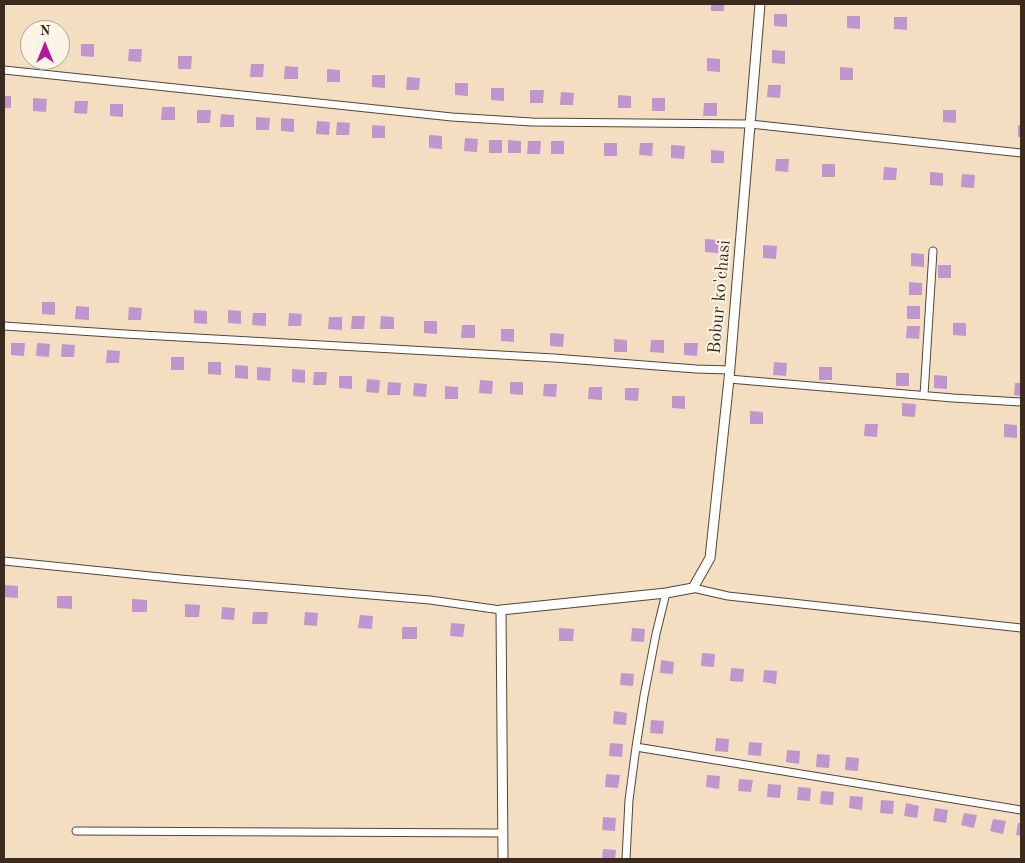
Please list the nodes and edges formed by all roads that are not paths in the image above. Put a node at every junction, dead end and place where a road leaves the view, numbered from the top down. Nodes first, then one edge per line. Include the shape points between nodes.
1 (760, 4) edge
2 (4, 70) edge
3 (750, 124) junction
4 (1021, 153) edge
5 (932, 251) dead end
6 (4, 326) edge
7 (729, 375) junction
8 (924, 395) junction
9 (1021, 402) edge
10 (4, 561) edge
11 (693, 588) junction
12 (666, 593) junction
13 (501, 610) junction
14 (1021, 628) edge
15 (636, 747) junction
16 (1021, 810) edge
17 (76, 831) dead end
18 (503, 833) junction
19 (503, 859) edge
20 (626, 859) edge

1 - 3 street, Bobur ko'chasi
2 - 3 street via 452,117 532,122
3 - 4 street
3 - 7 street, Bobur ko'chasi
5 - 8 street
6 - 7 street via 554,358 687,368
7 - 8 street
7 - 11 street, Bobur ko'chasi via 710,558
8 - 9 street
10 - 13 street via 430,600
11 - 12 street
11 - 14 street via 728,596
12 - 13 street
12 - 15 street
13 - 18 street
15 - 16 street
15 - 20 street
17 - 18 street
18 - 19 street

